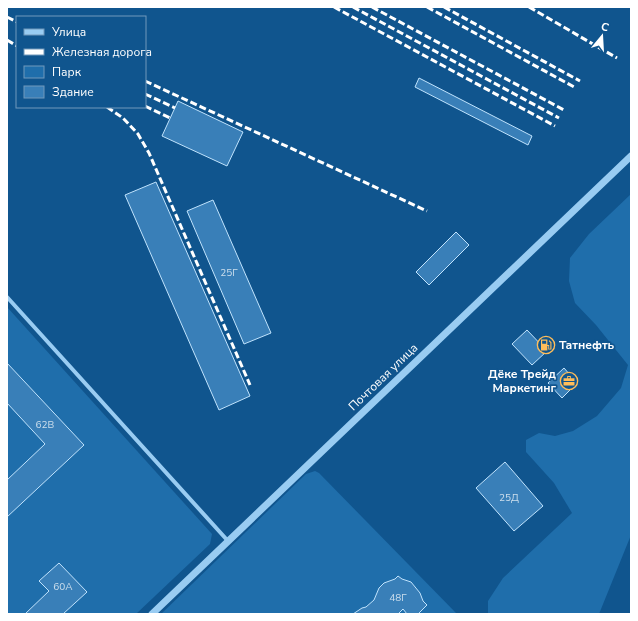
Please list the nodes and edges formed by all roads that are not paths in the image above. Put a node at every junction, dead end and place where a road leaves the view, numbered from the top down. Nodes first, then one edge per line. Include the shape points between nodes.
1 (631, 156) edge
2 (7, 297) edge
3 (228, 541) junction
4 (152, 614) edge

1 - 3 street, Почтовая улица
2 - 3 street
3 - 4 street, Почтовая улица

